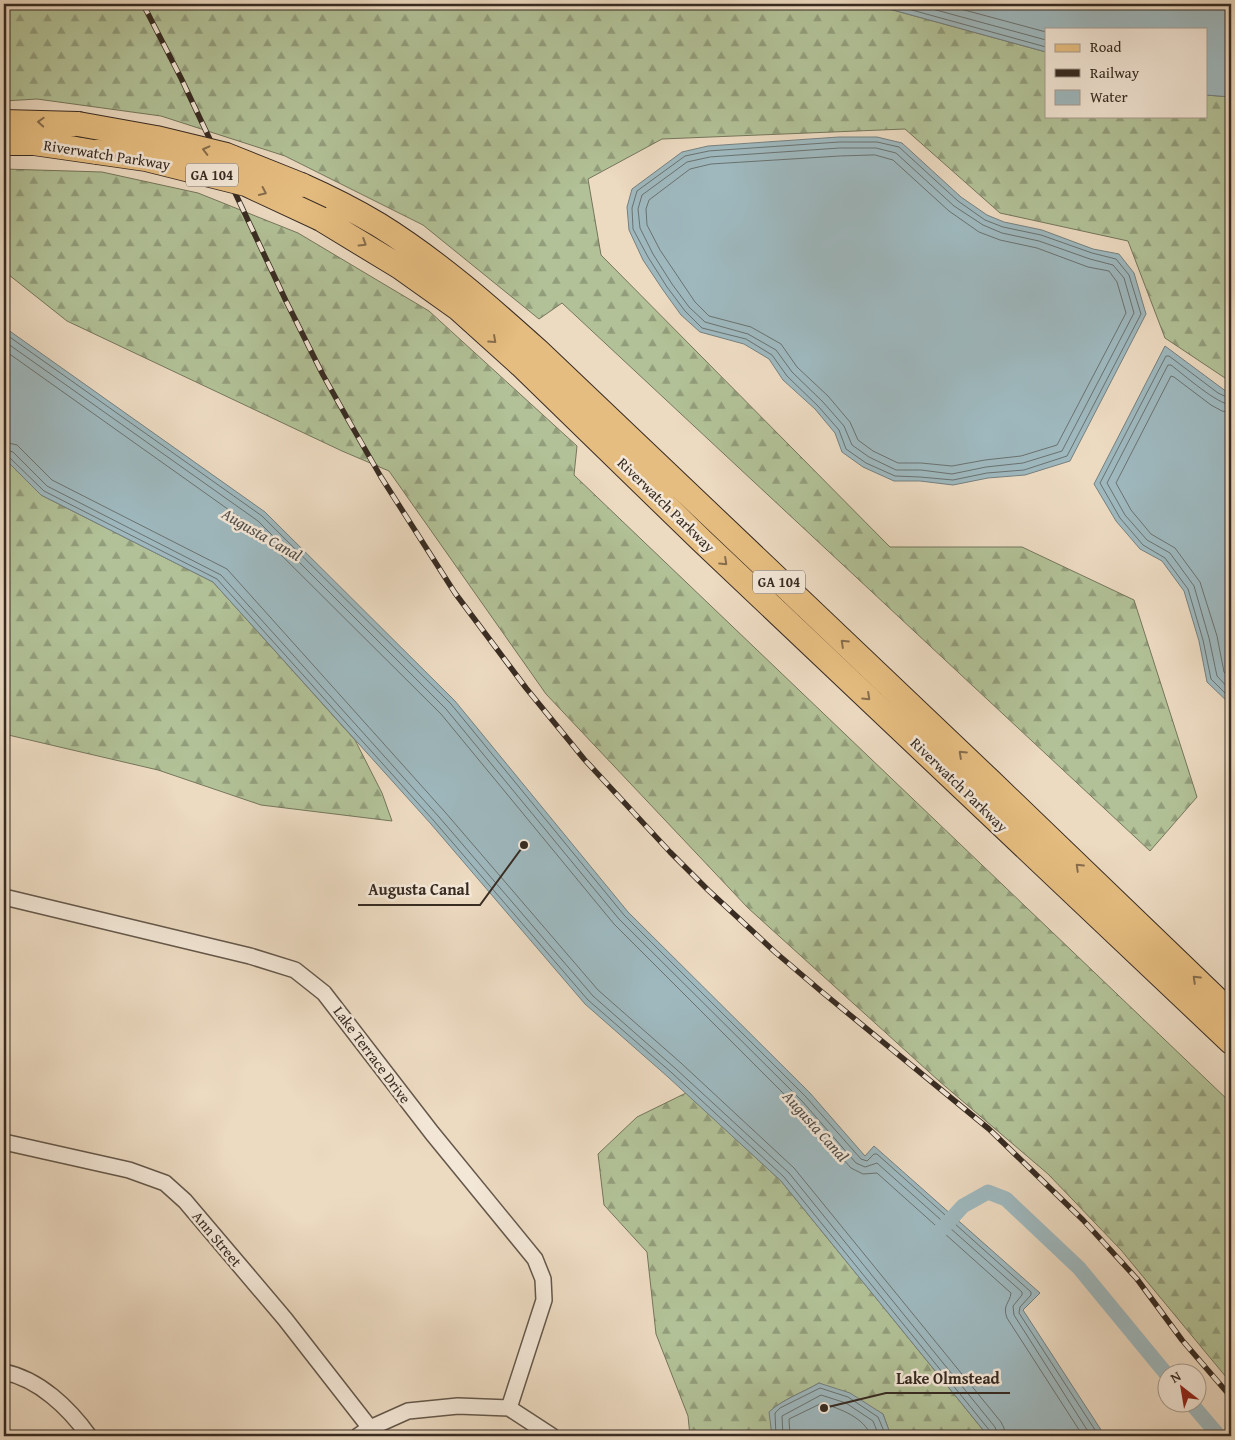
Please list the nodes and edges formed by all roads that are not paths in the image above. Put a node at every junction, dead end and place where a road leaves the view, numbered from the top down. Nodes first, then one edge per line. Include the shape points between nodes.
1 (4, 122) edge
2 (4, 144) edge
3 (4, 897) edge
4 (1231, 1013) edge
5 (1231, 1042) edge
6 (4, 1142) edge
7 (4, 1372) edge
8 (509, 1408) junction
9 (364, 1432) edge
10 (89, 1436) edge
11 (552, 1436) edge

4 -> 1 main road, Riverwatch Parkway / GA 104, bridge via 546,359 489,307 433,263 379,225 333,199 226,155 78,124
2 -> 5 main road, Riverwatch Parkway / GA 104, bridge via 34,143 146,159 246,184 321,219 400,267 451,304 522,366
3 - 8 street, Lake Terrace Drive via 250,956 295,970 324,993 535,1259 543,1280 544,1300
6 - 9 street, Ann Street via 129,1170 165,1184 185,1201 285,1319
7 - 10 street via 32,1383 55,1398
8 - 9 street via 458,1406 408,1411
8 - 11 street

